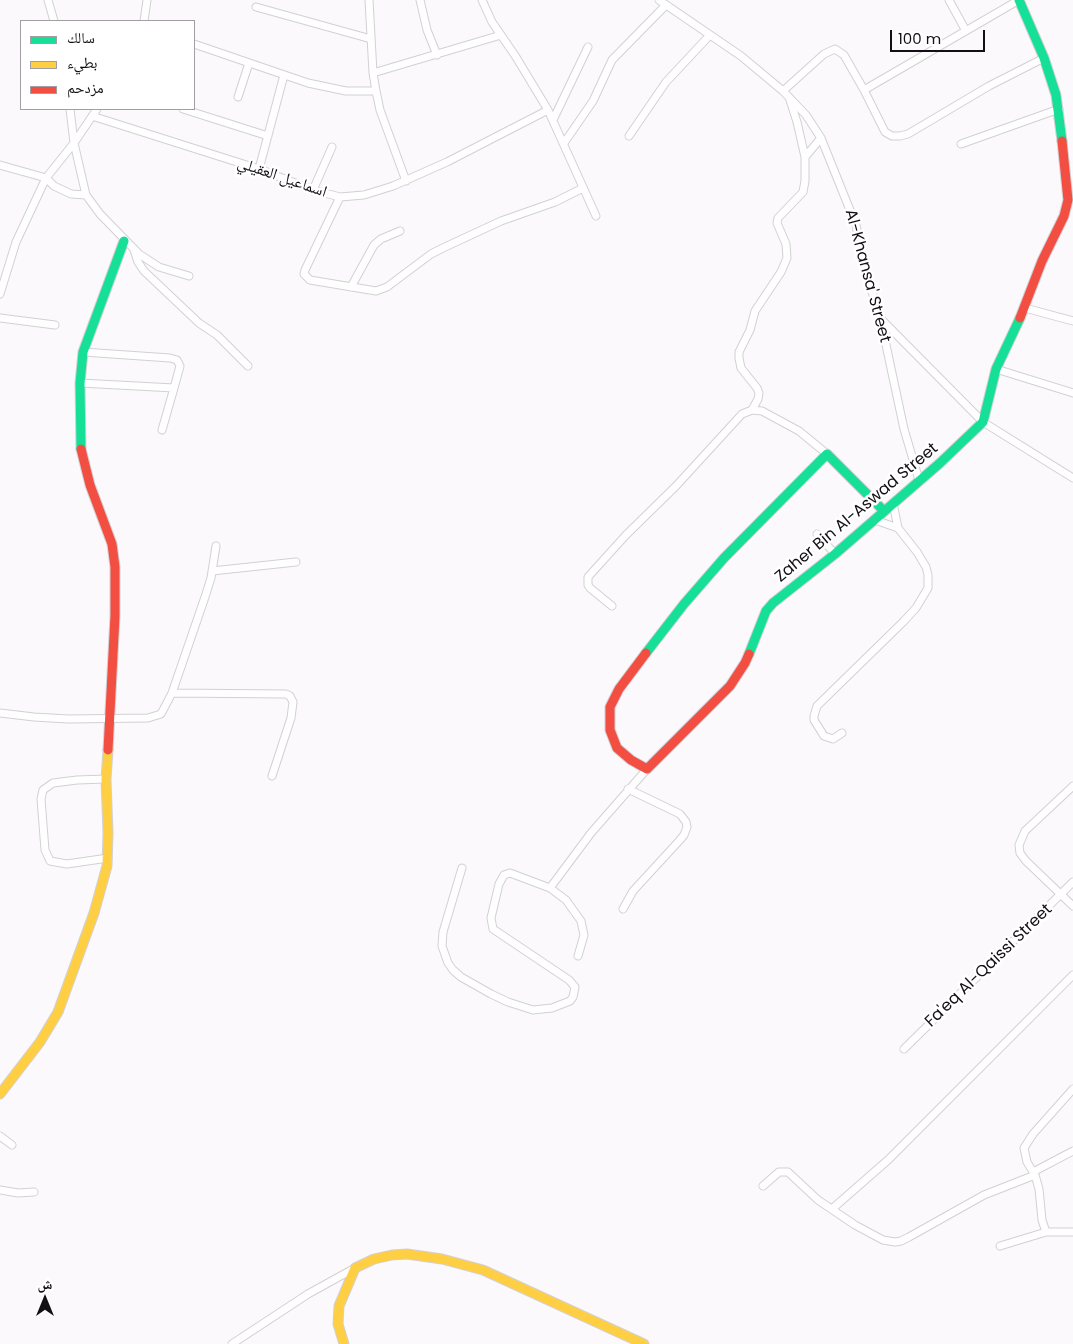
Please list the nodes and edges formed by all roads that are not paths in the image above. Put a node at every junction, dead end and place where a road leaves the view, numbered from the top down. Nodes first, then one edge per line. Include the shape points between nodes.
1 (48, 0) edge
2 (147, 0) edge
3 (369, 0) edge
4 (420, 0) edge
5 (482, 0) edge
6 (659, 0) edge
7 (949, 0) edge
8 (1019, 0) edge
9 (665, 6) junction
10 (256, 7) dead end
11 (54, 20) edge
12 (144, 20) edge
13 (966, 31) junction
14 (501, 35) junction
15 (710, 35) junction
16 (371, 39) junction
17 (195, 44) edge
18 (588, 47) dead end
19 (437, 55) junction
20 (1044, 58) junction
21 (248, 63) junction
22 (373, 73) junction
23 (284, 75) junction
24 (864, 90) junction
25 (376, 91) junction
26 (786, 93) junction
27 (238, 97) dead end
28 (1059, 109) junction
29 (70, 110) edge
30 (96, 110) edge
31 (186, 110) edge
32 (548, 110) junction
33 (92, 116) junction
34 (553, 120) junction
35 (268, 136) junction
36 (629, 136) dead end
37 (821, 138) junction
38 (74, 143) junction
39 (564, 143) junction
40 (961, 144) dead end
41 (332, 147) dead end
42 (804, 157) junction
43 (0, 165) edge
44 (260, 169) junction
45 (46, 178) junction
46 (406, 181) junction
47 (582, 188) junction
48 (313, 190) junction
49 (86, 195) junction
50 (340, 197) junction
51 (1071, 200) edge
52 (596, 216) dead end
53 (400, 231) dead end
54 (124, 240) junction
55 (134, 250) junction
56 (189, 276) dead end
57 (352, 287) junction
58 (0, 294) edge
59 (1025, 308) junction
60 (880, 317) junction
61 (0, 318) edge
62 (1073, 321) edge
63 (55, 325) dead end
64 (83, 352) junction
65 (248, 366) dead end
66 (996, 369) junction
67 (80, 383) junction
68 (174, 388) junction
69 (1073, 393) edge
70 (752, 410) junction
71 (984, 422) junction
72 (162, 430) dead end
73 (827, 454) junction
74 (1073, 478) edge
75 (919, 480) junction
76 (893, 503) junction
77 (884, 511) junction
78 (875, 520) junction
79 (898, 528) junction
80 (817, 534) dead end
81 (216, 546) dead end
82 (835, 554) junction
83 (296, 562) dead end
84 (212, 571) junction
85 (612, 606) dead end
86 (172, 693) junction
87 (0, 713) edge
88 (110, 718) junction
89 (842, 732) dead end
90 (647, 769) junction
91 (272, 776) dead end
92 (106, 779) junction
93 (1073, 786) edge
94 (628, 790) junction
95 (108, 858) junction
96 (462, 868) dead end
97 (1073, 882) edge
98 (550, 888) junction
99 (1061, 894) junction
100 (1073, 906) edge
101 (623, 910) dead end
102 (578, 956) dead end
103 (1073, 975) edge
104 (904, 1049) dead end
105 (1073, 1088) edge
106 (0, 1094) edge
107 (0, 1136) edge
108 (12, 1145) dead end
109 (1073, 1151) edge
110 (1034, 1174) junction
111 (763, 1186) dead end
112 (0, 1190) edge
113 (34, 1192) dead end
114 (832, 1209) junction
115 (1046, 1232) junction
116 (1073, 1232) edge
117 (1000, 1246) dead end
118 (355, 1268) junction
119 (232, 1344) edge
120 (344, 1344) edge
121 (644, 1344) edge

1 - 11 street
2 - 12 street
3 - 16 street
4 - 19 street
5 - 14 street
6 - 9 street, Al-Khansa' Street
7 - 13 street
8 - 13 street
8 - 20 street
9 - 15 street, Al-Khansa' Street
9 - 39 street via 612,60 593,101
10 - 16 street
13 - 24 street
14 - 19 street
14 - 32 street
15 - 26 street, Al-Khansa' Street
15 - 36 street via 666,82
16 - 22 street
17 - 21 street
18 - 34 street
19 - 22 street
20 - 24 street via 900,136 885,132
20 - 28 street
21 - 23 street
21 - 27 street
22 - 25 street
23 - 25 street via 346,91
23 - 35 street
24 - 26 street via 844,55 836,49 824,54
25 - 46 street
26 - 37 street, Al-Khansa' Street
26 - 42 street via 797,122
28 - 40 street
28 - 51 street
29 - 38 street
30 - 33 street
31 - 35 street
32 - 34 street
32 - 46 street, اسماعيل العقيلي
33 - 38 street
33 - 44 street, اسماعيل العقيلي
34 - 39 street
35 - 44 street
37 - 42 street
37 - 60 street, Al-Khansa' Street via 856,225 865,270
38 - 45 street
38 - 49 street
39 - 47 street
41 - 48 street
42 - 70 street via 803,192 778,218 787,258 755,311 738,355 741,368 759,392
43 - 45 street
44 - 48 street, اسماعيل العقيلي
45 - 49 street via 67,193
45 - 58 street via 16,242
46 - 50 street, اسماعيل العقيلي via 372,193
47 - 52 street
47 - 57 street via 432,254 381,290
48 - 50 street, اسماعيل العقيلي
49 - 54 street
50 - 57 street via 304,273 310,280
51 - 59 street via 1042,261
53 - 57 street via 374,245
54 - 55 street
54 - 64 street
55 - 56 street via 159,267
55 - 65 street via 144,271
59 - 62 street
59 - 66 street
60 - 71 street
60 - 75 street, Al-Khansa' Street via 904,429
61 - 63 street
64 - 67 street
64 - 68 street via 174,359 180,363
66 - 69 street
66 - 71 street
67 - 68 street
67 - 88 street via 82,454 114,554 115,616
68 - 72 street
70 - 73 street via 785,422
70 - 85 street via 742,414 588,577 590,588
71 - 74 street
71 - 75 street, Zaher Bin Al-Aswad Street
73 - 77 street
73 - 90 street via 724,558 619,689 610,707 610,730 617,748
75 - 76 street, Zaher Bin Al-Aswad Street
76 - 77 street, Zaher Bin Al-Aswad Street
76 - 79 street
77 - 78 street, Zaher Bin Al-Aswad Street
78 - 79 street
78 - 82 street, Zaher Bin Al-Aswad Street
79 - 89 street via 926,567 928,588 903,622 817,706 814,720 824,736 832,739
80 - 82 street
81 - 84 street
82 - 90 street, Zaher Bin Al-Aswad Street via 769,607 745,663 730,686
83 - 84 street
84 - 86 street
86 - 88 street via 159,716
86 - 91 street via 290,696 293,702 290,718
87 - 88 street via 60,719
88 - 92 street
90 - 94 street
92 - 95 street
92 - 95 street via 53,784 43,790 41,800 45,850 50,861 67,864
93 - 99 street via 1025,830 1019,845 1026,860
94 - 98 street via 590,833
94 - 101 street via 680,814 687,824 684,834 638,885
95 - 106 street via 104,883 58,1012 40,1042
96 - 98 street via 443,932 442,946 448,963 460,977 508,1002 533,1010 552,1008 570,1001 575,987 495,932 491,918 499,884 506,873 514,873
97 - 99 street, Fa'eq Al-Qaissi Street
98 - 102 street via 566,900 582,921 584,934
99 - 100 street
99 - 104 street, Fa'eq Al-Qaissi Street
103 - 114 street via 888,1160
105 - 110 street via 1027,1141 1024,1153
107 - 108 street
109 - 110 street
110 - 114 street via 971,1202 901,1241 884,1240
110 - 115 street via 1040,1189
111 - 114 street via 779,1172 788,1172
112 - 113 street
115 - 116 street
115 - 117 street
118 - 119 street via 308,1294
118 - 120 street via 339,1306 338,1324
118 - 121 street via 392,1255 442,1259 483,1270

